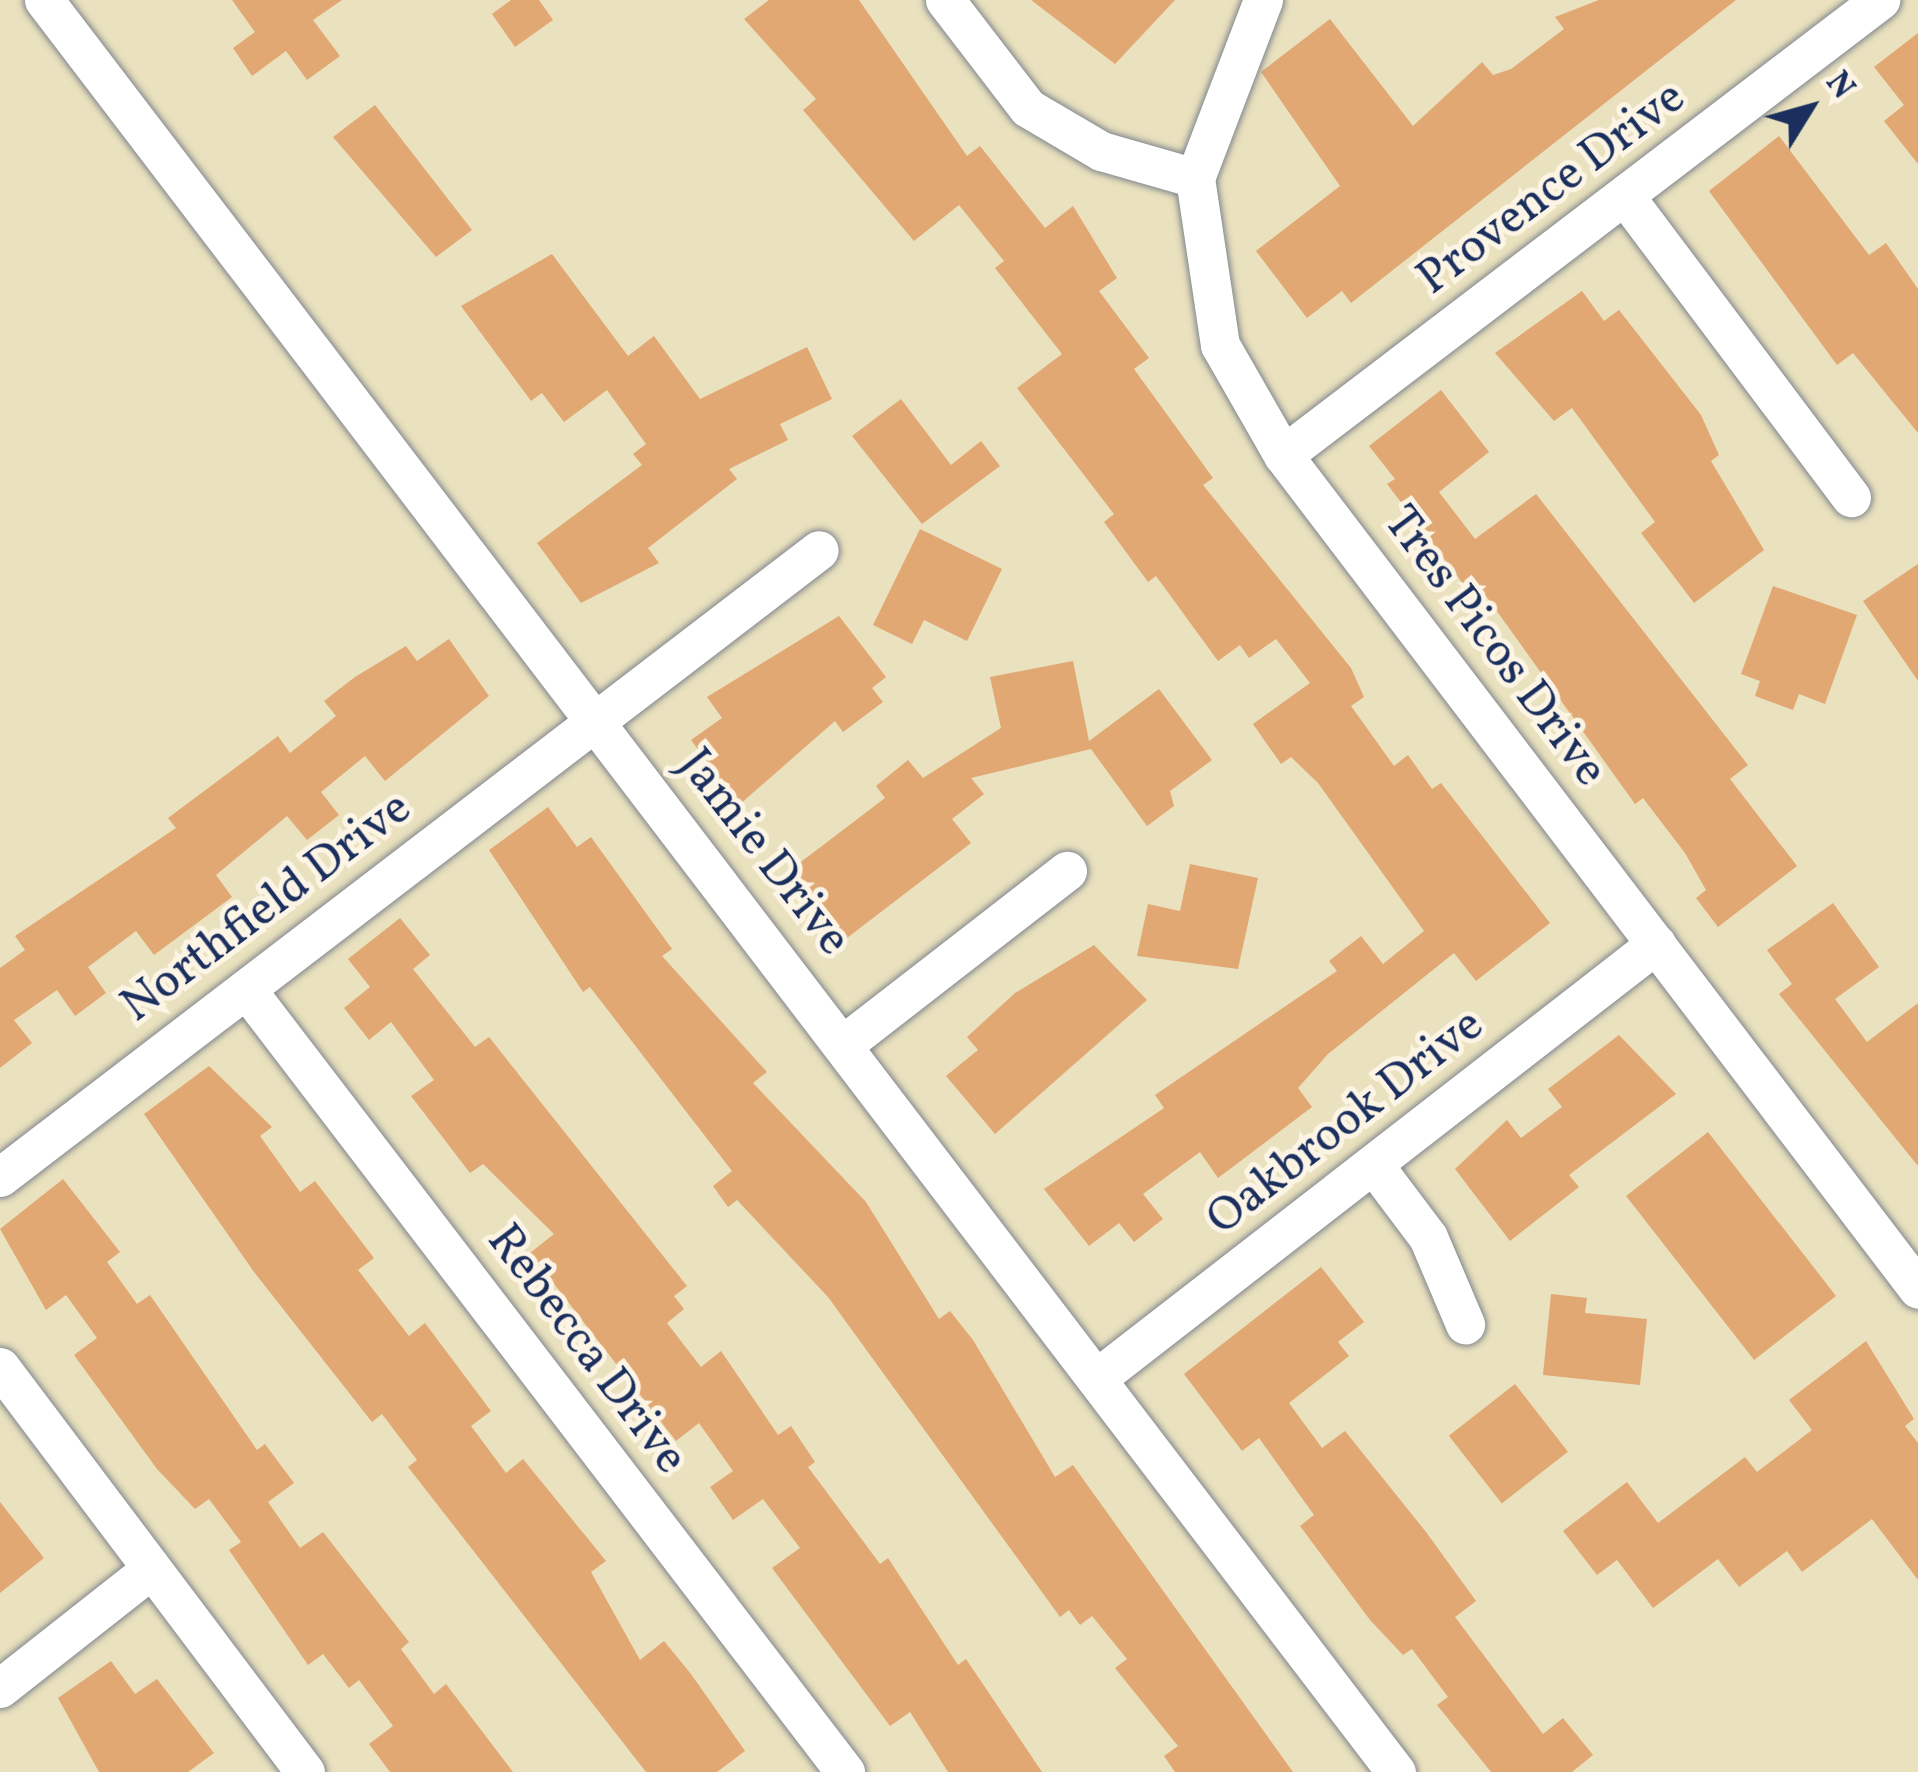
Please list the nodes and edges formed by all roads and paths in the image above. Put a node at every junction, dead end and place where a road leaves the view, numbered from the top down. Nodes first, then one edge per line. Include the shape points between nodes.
1 (44, 0) edge
2 (945, 0) edge
3 (1264, 0) edge
4 (1880, 0) edge
5 (1195, 178) junction
6 (1627, 199) junction
7 (1283, 455) junction
8 (1851, 497) dead end
9 (819, 550) dead end
10 (596, 720) junction
11 (1067, 871) dead end
12 (1656, 944) junction
13 (246, 989) junction
14 (845, 1043) junction
15 (1376, 1168) junction
16 (0, 1177) edge
17 (1918, 1289) edge
18 (1465, 1324) dead end
19 (0, 1367) edge
20 (1097, 1378) junction
21 (150, 1570) junction
22 (0, 1688) edge
23 (305, 1772) edge
24 (845, 1772) edge
25 (1396, 1772) edge

1 - 10 street, Jamie Drive
2 - 5 street via 1028,108 1100,151
3 - 5 street, Tres Picos Drive
4 - 6 street, Provence Drive
5 - 7 street, Tres Picos Drive via 1220,345
6 - 7 street, Provence Drive
6 - 8 street
7 - 12 street, Tres Picos Drive
9 - 10 street, Northfield Drive
10 - 13 street, Northfield Drive
10 - 14 street, Jamie Drive
11 - 14 street
12 - 15 street, Oakbrook Drive
12 - 17 street, Tres Picos Drive
13 - 16 street, Northfield Drive
13 - 24 street, Rebecca Drive
14 - 20 street, Jamie Drive
15 - 18 street via 1428,1237
15 - 20 street, Oakbrook Drive
19 - 21 street
20 - 25 street, Jamie Drive
21 - 22 street
21 - 23 street

